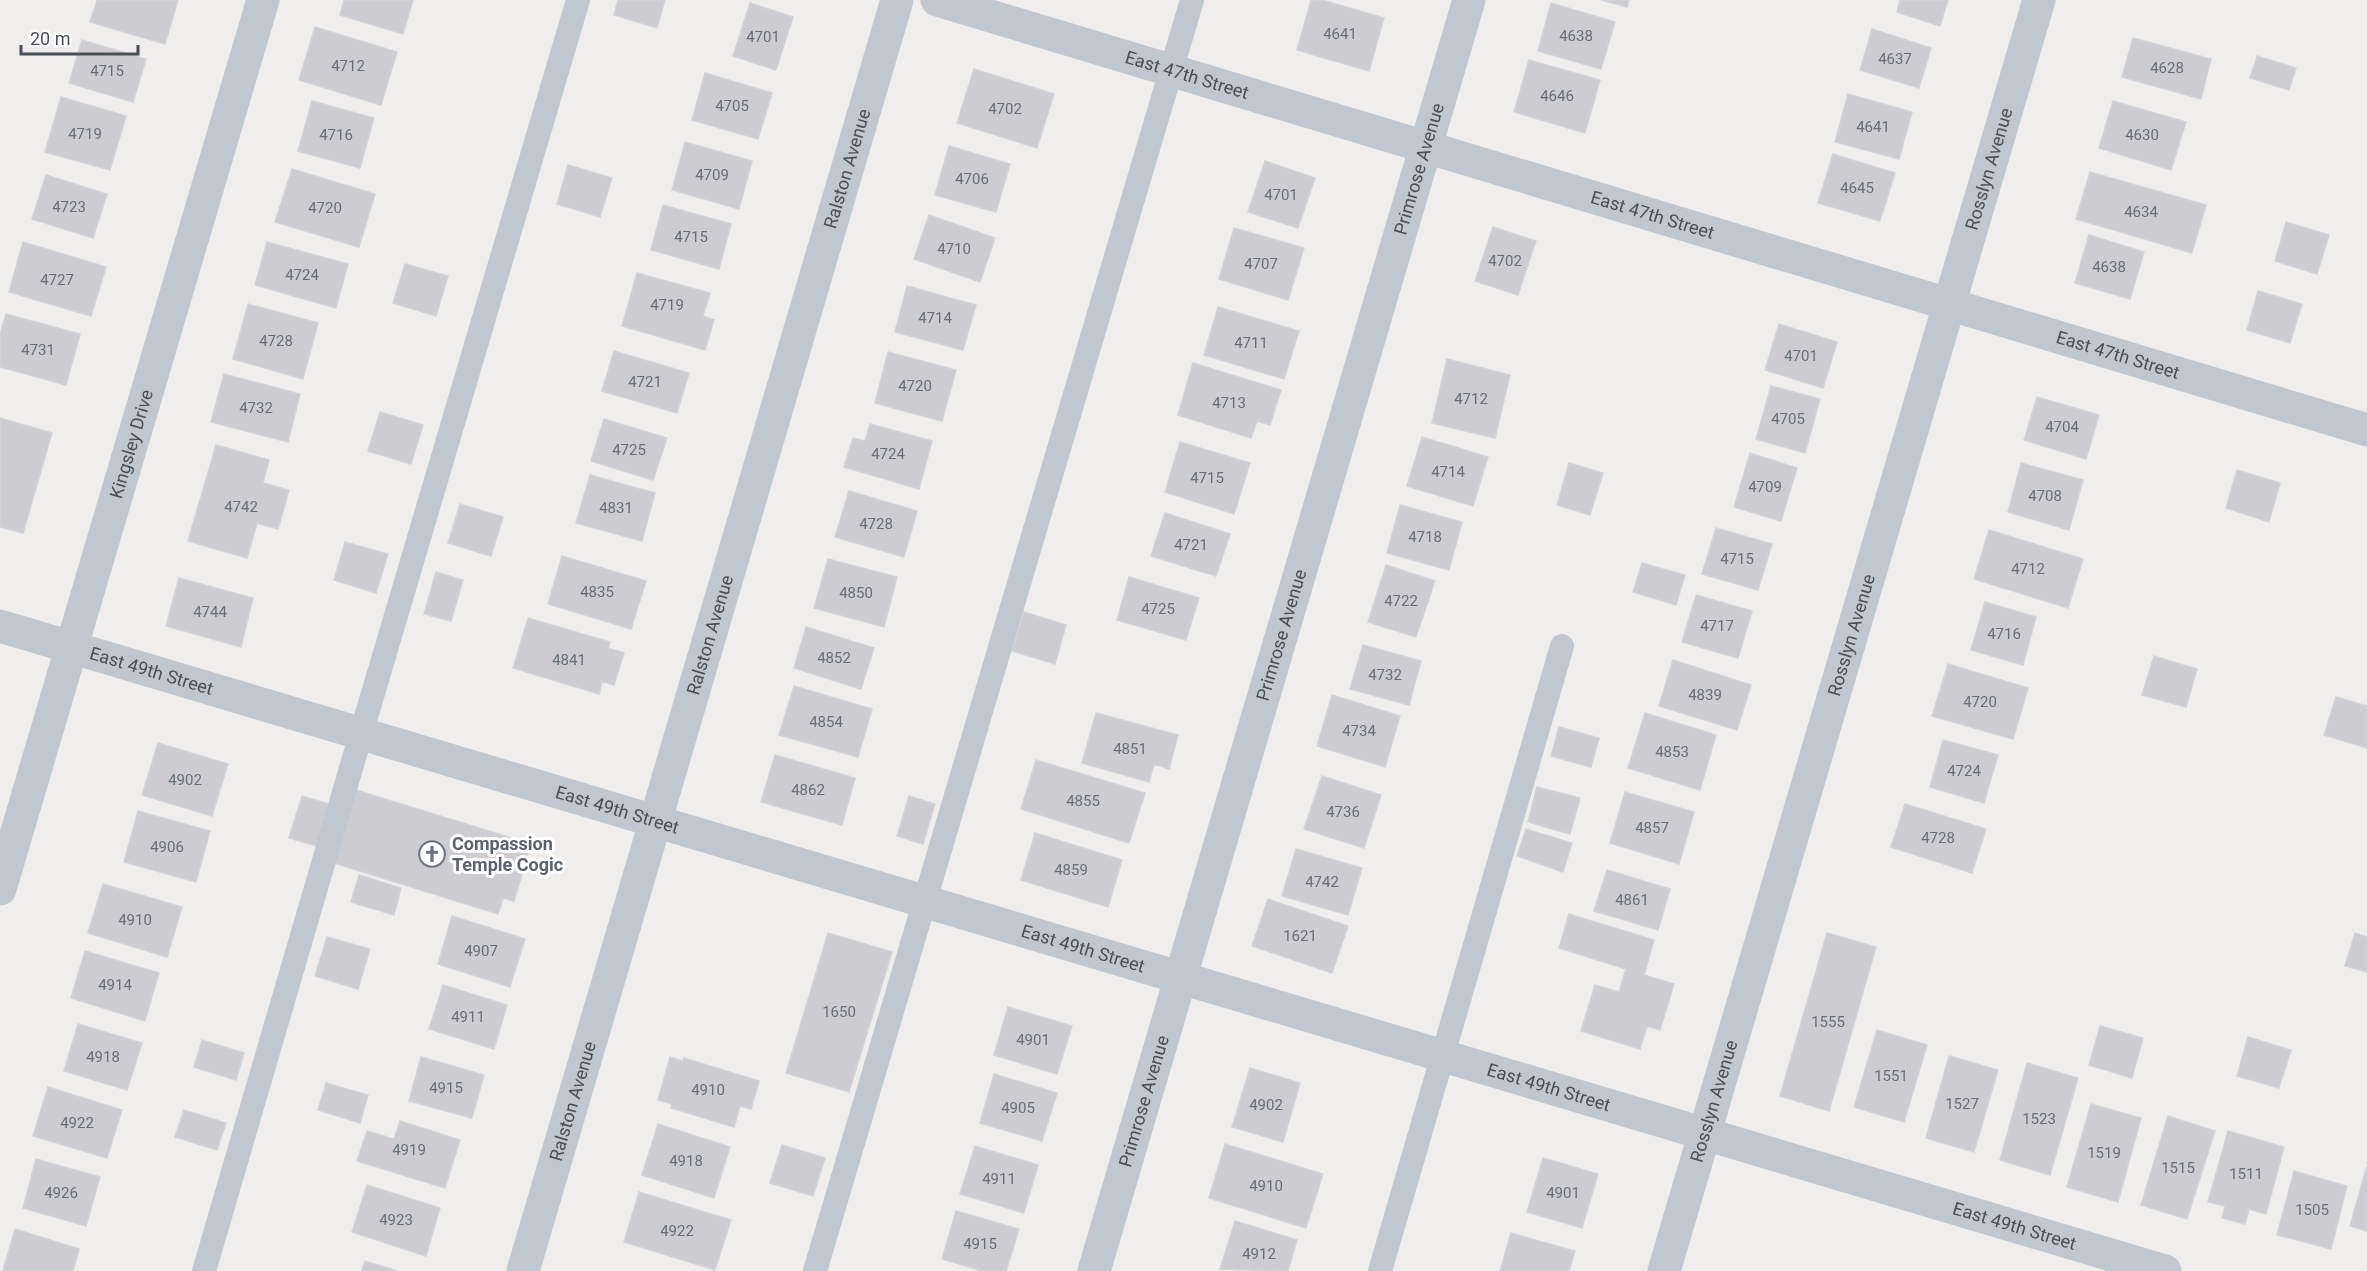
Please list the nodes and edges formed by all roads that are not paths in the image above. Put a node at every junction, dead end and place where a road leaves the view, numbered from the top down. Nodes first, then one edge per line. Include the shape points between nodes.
1 (262, 0) edge
2 (578, 0) edge
3 (897, 0) edge
4 (938, 0) edge
5 (1192, 0) edge
6 (1469, 0) edge
7 (2039, 0) edge
8 (1172, 70) junction
9 (1426, 147) junction
10 (1949, 305) junction
11 (2367, 430) edge
12 (0, 626) edge
13 (1563, 646) dead end
14 (72, 647) junction
15 (361, 734) junction
16 (656, 821) junction
17 (0, 889) edge
18 (925, 901) junction
19 (1181, 978) junction
20 (1443, 1056) junction
21 (1705, 1134) junction
22 (204, 1271) edge
23 (523, 1271) edge
24 (815, 1271) edge
25 (1094, 1271) edge
26 (1380, 1271) edge
27 (1664, 1271) edge
28 (2165, 1271) edge

1 - 14 street, Kingsley Drive
2 - 15 lane
3 - 16 street, Ralston Avenue
4 - 8 street, East 47th Street
5 - 8 lane
6 - 9 street, Primrose Avenue
7 - 10 street, Rosslyn Avenue
8 - 9 street, East 47th Street
8 - 18 lane
9 - 10 street, East 47th Street
9 - 19 street, Primrose Avenue
10 - 11 street, East 47th Street
10 - 21 street, Rosslyn Avenue
12 - 14 street, East 49th Street
13 - 20 lane
14 - 15 street, East 49th Street
14 - 17 street, Kingsley Drive
15 - 16 street, East 49th Street
15 - 22 lane
16 - 18 street, East 49th Street
16 - 23 street, Ralston Avenue
18 - 19 street, East 49th Street
18 - 24 lane
19 - 20 street, East 49th Street
19 - 25 street, Primrose Avenue
20 - 21 street, East 49th Street
20 - 26 lane
21 - 27 street, Rosslyn Avenue
21 - 28 street, East 49th Street

